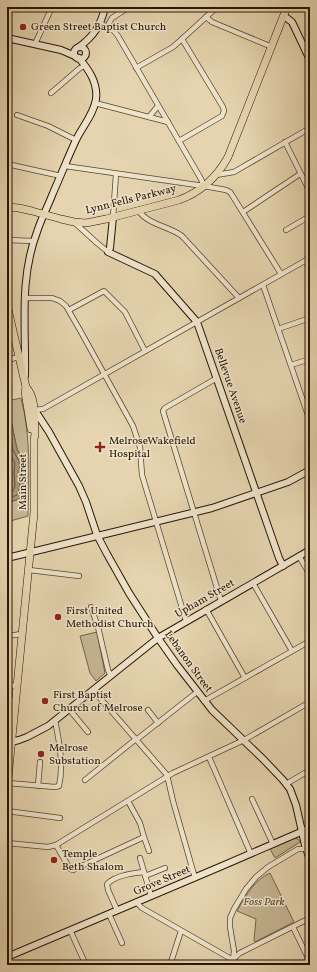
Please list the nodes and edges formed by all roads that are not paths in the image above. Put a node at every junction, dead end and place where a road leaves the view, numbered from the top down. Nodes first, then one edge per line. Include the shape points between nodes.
1 (52, 7) edge
2 (105, 7) edge
3 (129, 7) edge
4 (217, 7) edge
5 (287, 7) edge
6 (284, 16) junction
7 (206, 17) junction
8 (100, 23) junction
9 (107, 28) junction
10 (7, 38) edge
11 (89, 39) junction
12 (182, 39) junction
13 (310, 43) edge
14 (35, 44) junction
15 (272, 47) junction
16 (304, 47) junction
17 (77, 48) junction
18 (61, 50) junction
19 (81, 55) junction
20 (310, 60) edge
21 (85, 66) junction
22 (136, 68) junction
23 (52, 93) dead end
24 (95, 103) junction
25 (158, 106) junction
26 (17, 115) dead end
27 (149, 117) junction
28 (168, 122) junction
29 (310, 128) edge
30 (76, 140) junction
31 (179, 140) junction
32 (285, 142) junction
33 (7, 164) edge
34 (65, 166) junction
35 (116, 174) junction
36 (300, 174) junction
37 (216, 175) junction
38 (61, 176) junction
39 (204, 186) junction
40 (310, 192) edge
41 (7, 207) edge
42 (138, 210) junction
43 (243, 212) junction
44 (44, 214) junction
45 (310, 216) edge
46 (113, 217) junction
47 (74, 222) junction
48 (286, 230) dead end
49 (7, 240) edge
50 (33, 241) junction
51 (108, 252) junction
52 (308, 259) edge
53 (310, 267) edge
54 (281, 274) junction
55 (263, 285) junction
56 (24, 298) junction
57 (239, 298) junction
58 (7, 305) edge
59 (69, 310) junction
60 (310, 318) edge
61 (198, 322) junction
62 (278, 329) junction
63 (25, 330) junction
64 (15, 342) junction
65 (145, 351) junction
66 (19, 357) junction
67 (310, 359) edge
68 (7, 360) edge
69 (291, 365) junction
70 (104, 374) junction
71 (217, 378) junction
72 (26, 386) junction
73 (27, 402) junction
74 (35, 410) junction
75 (310, 421) edge
76 (34, 439) junction
77 (310, 470) edge
78 (256, 493) junction
79 (194, 513) junction
80 (156, 522) junction
81 (98, 535) junction
82 (310, 550) edge
83 (30, 552) junction
84 (299, 556) junction
85 (7, 558) edge
86 (283, 566) junction
87 (29, 570) junction
88 (310, 575) edge
89 (79, 576) dead end
90 (253, 583) junction
91 (222, 601) junction
92 (91, 607) dead end
93 (206, 609) junction
94 (186, 621) junction
95 (22, 634) junction
96 (7, 636) edge
97 (158, 638) junction
98 (310, 641) edge
99 (292, 652) junction
100 (111, 676) junction
101 (245, 678) junction
102 (7, 685) edge
103 (17, 686) junction
104 (93, 690) junction
105 (197, 692) junction
106 (7, 701) edge
107 (204, 701) junction
108 (16, 702) junction
109 (310, 702) edge
110 (69, 709) junction
111 (148, 710) dead end
112 (55, 720) junction
113 (158, 723) junction
114 (88, 732) dead end
115 (136, 740) junction
116 (244, 740) junction
117 (9, 742) edge
118 (209, 757) junction
119 (40, 762) dead end
120 (310, 770) edge
121 (168, 777) junction
122 (85, 780) dead end
123 (8, 783) edge
124 (286, 784) junction
125 (38, 786) junction
126 (7, 788) edge
127 (252, 798) dead end
128 (128, 802) junction
129 (7, 811) edge
130 (60, 818) dead end
131 (310, 828) edge
132 (302, 831) junction
133 (144, 837) junction
134 (7, 843) edge
135 (273, 844) junction
136 (56, 845) junction
137 (306, 849) junction
138 (149, 851) dead end
139 (251, 854) junction
140 (140, 858) dead end
141 (310, 860) edge
142 (165, 868) dead end
143 (144, 874) junction
144 (195, 878) junction
145 (151, 896) junction
146 (136, 902) junction
147 (117, 910) junction
148 (109, 914) junction
149 (310, 918) edge
150 (293, 927) junction
151 (70, 930) junction
152 (181, 931) junction
153 (122, 943) dead end
154 (7, 956) edge
155 (233, 960) junction
156 (309, 960) edge
157 (86, 965) edge
158 (170, 965) edge
159 (226, 965) edge
160 (240, 965) edge

1 - 14 street
2 - 8 street
3 - 9 street via 111,19
4 - 7 street
5 - 6 main road, Lynn Fells Parkway
6 - 15 main road, Lynn Fells Parkway
6 - 16 street via 292,22
7 - 12 street
7 - 15 street via 211,22
8 - 9 street
8 - 11 street
9 - 22 street via 117,35
10 - 14 street
11 - 17 street
11 - 19 street
12 - 22 street
12 - 31 street via 224,111 221,116
13 - 16 street
14 - 18 street
15 - 37 main road, Lynn Fells Parkway via 234,143
16 - 20 street
17 - 18 street
17 - 19 street via 74,52
17 - 19 street via 83,48
18 - 19 street
19 - 21 street
21 - 23 street
21 - 24 street via 95,85
22 - 25 street
24 - 27 street
24 - 30 street
25 - 27 street
25 - 28 street
26 - 30 street
27 - 28 street
28 - 31 street
29 - 32 street
30 - 34 street
31 - 39 street
32 - 36 street
32 - 37 street via 233,172
33 - 38 street
34 - 35 street
34 - 38 street
35 - 39 street
35 - 46 street
36 - 40 street
36 - 43 street
37 - 39 main road, Lynn Fells Parkway
38 - 44 street
39 - 42 main road, Lynn Fells Parkway via 179,200
39 - 43 street via 230,192
41 - 44 main road, Lynn Fells Parkway
42 - 46 main road, Lynn Fells Parkway
42 - 57 street via 146,219 184,238
43 - 54 street
44 - 47 main road, Lynn Fells Parkway
44 - 50 street
45 - 48 street
46 - 47 main road, Lynn Fells Parkway via 89,223
46 - 51 street
47 - 51 street, Bellevue Avenue
49 - 50 street
50 - 56 street
51 - 61 street, Bellevue Avenue via 155,274
52 - 53 street
52 - 54 street
54 - 55 street
55 - 57 street
55 - 62 street
56 - 59 street via 55,299
56 - 63 street
57 - 61 street
58 - 64 main road, Main Street
59 - 65 street via 104,291 125,312
59 - 70 street
60 - 62 street
61 - 65 street
61 - 71 street, Bellevue Avenue
62 - 69 street
63 - 64 street via 23,338
63 - 72 street
64 - 66 main road, Main Street
65 - 70 street
66 - 68 street
66 - 72 main road, Main Street
67 - 69 street
69 - 75 street
70 - 74 street via 43,409
70 - 80 street via 135,433 142,475
71 - 78 street, Bellevue Avenue
71 - 79 street via 163,410
72 - 73 main road, Main Street
72 - 74 main road, Main Street
73 - 74 street, Lebanon Street
73 - 76 main road, Main Street
74 - 76 main road, Main Street
74 - 81 street, Lebanon Street via 79,486
76 - 83 main road, Main Street via 34,513
77 - 78 street via 292,481
78 - 79 street
78 - 86 street, Bellevue Avenue
79 - 80 street
79 - 91 street
80 - 81 street
80 - 94 street
81 - 83 street
81 - 97 street, Lebanon Street via 119,576
82 - 84 street, Upham Street
83 - 85 street
83 - 87 main road, Main Street
84 - 86 street, Upham Street
84 - 88 street
86 - 90 street, Upham Street
87 - 89 street
87 - 95 main road, Main Street
90 - 91 street, Upham Street
90 - 99 street
91 - 93 street, Upham Street
92 - 100 street
93 - 94 street, Upham Street
93 - 101 street
94 - 97 street, Upham Street
95 - 96 street
95 - 103 main road, Main Street
97 - 100 street, Upham Street
97 - 105 street, Lebanon Street
98 - 99 street
99 - 101 street
100 - 104 street, Upham Street
101 - 107 street
102 - 103 street
103 - 108 main road, Main Street
104 - 110 street, Upham Street
104 - 115 street
105 - 107 street, Lebanon Street
105 - 113 street
106 - 108 street
107 - 116 street, Lebanon Street
108 - 117 main road, Main Street
109 - 116 street
110 - 112 street, Upham Street
110 - 114 street
111 - 113 street
112 - 117 street, Upham Street via 22,739
112 - 125 street via 61,763 59,786
113 - 115 street
115 - 121 street
115 - 122 street
116 - 118 street
116 - 124 street, Lebanon Street
117 - 123 main road, Main Street
118 - 121 street
118 - 139 street
119 - 125 street
120 - 124 street
121 - 128 street
121 - 144 street
123 - 125 street
123 - 126 main road, Main Street
124 - 132 street, Lebanon Street via 293,797
127 - 135 street
128 - 133 street via 140,823
128 - 136 street
129 - 130 street
131 - 132 street, Grove Street
132 - 135 street, Grove Street
132 - 137 street, Lebanon Street
133 - 136 street via 73,870
133 - 138 street
134 - 136 street via 48,847
135 - 139 street, Grove Street
137 - 141 street, Lebanon Street
137 - 155 street via 298,849 267,868 243,892 230,918
139 - 144 street, Grove Street
140 - 143 street
142 - 143 street
143 - 145 street
143 - 147 street via 125,875 107,884
144 - 145 street, Grove Street
145 - 146 street, Grove Street
146 - 147 street, Grove Street
146 - 152 street
147 - 148 street, Grove Street
148 - 151 street, Grove Street
148 - 153 street
149 - 150 street
150 - 155 street via 240,953
150 - 156 street
151 - 154 street, Grove Street
151 - 157 street
152 - 155 street
152 - 158 street
155 - 159 street
155 - 160 street

